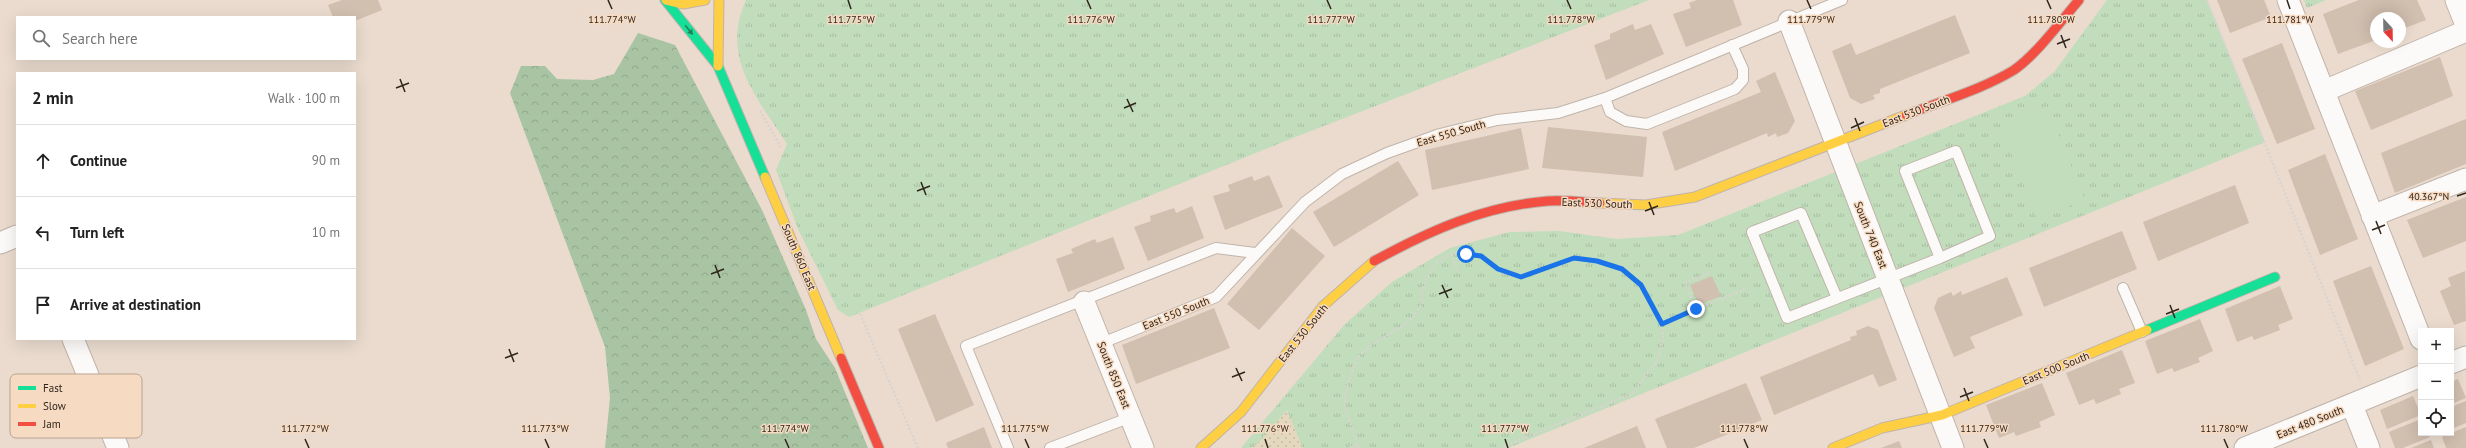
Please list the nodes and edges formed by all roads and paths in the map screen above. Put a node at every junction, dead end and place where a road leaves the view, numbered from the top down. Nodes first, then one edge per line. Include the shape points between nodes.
1 (665, 0) edge
2 (705, 0) edge
3 (719, 0) edge
4 (1842, 0) edge
5 (2079, 0) edge
6 (2207, 0) edge
7 (2288, 0) edge
8 (2456, 0) edge
9 (1789, 21) junction
10 (2466, 25) edge
11 (2466, 31) edge
12 (1732, 45) junction
13 (718, 66) junction
14 (2324, 91) junction
15 (1604, 98) junction
16 (759, 109) dead end
17 (1834, 142) junction
18 (782, 149) dead end
19 (2466, 179) edge
20 (2372, 216) junction
21 (16, 236) edge
22 (0, 243) edge
23 (1255, 253) junction
24 (1451, 254) junction
25 (1940, 258) junction
26 (1711, 272) dead end
27 (1458, 273) dead end
28 (2275, 277) dead end
29 (1888, 278) junction
30 (1747, 288) dead end
31 (2124, 288) dead end
32 (1837, 298) junction
33 (1084, 302) junction
34 (1696, 309) junction
35 (860, 314) dead end
36 (1662, 324) junction
37 (2418, 331) edge
38 (2142, 332) junction
39 (73, 340) edge
40 (1102, 344) junction
41 (2466, 357) edge
42 (2454, 362) edge
43 (87, 374) edge
44 (2418, 377) edge
45 (2364, 388) dead end
46 (2352, 405) junction
47 (1942, 416) junction
48 (1131, 417) junction
49 (114, 438) edge
50 (1358, 444) junction
51 (1350, 447) edge
52 (118, 448) edge
53 (879, 448) edge
54 (918, 448) edge
55 (1008, 448) edge
56 (1050, 448) edge
57 (1143, 448) edge
58 (1201, 448) edge
59 (1359, 448) edge
60 (1500, 448) edge
61 (1833, 448) edge
62 (1953, 448) edge
63 (2245, 448) edge
64 (2369, 448) edge

1 - 2 street via 683,4
1 -> 13 street, South 860 East
3 - 13 street, South 860 East
4 - 9 lane, East 550 South
5 - 17 street, East 530 South via 2046,39 2015,69 1990,82
6 - 45 path
7 - 14 street
8 - 10 street
9 - 12 lane, East 550 South
9 - 17 street, South 740 East
11 - 14 street
12 - 15 lane, East 550 South
12 - 15 lane via 1742,69 1743,80 1735,89 1647,124 1626,121 1610,112
13 - 53 street, South 860 East
14 - 20 street
15 - 23 lane, East 550 South via 1558,113 1497,120 1440,134 1387,153 1342,174 1305,202
16 - 18 path
17 - 29 street, South 740 East
17 - 58 street, East 530 South via 1695,197 1646,206 1549,201 1492,210 1437,229 1374,261 1323,306 1241,412
19 - 20 street
20 - 37 street
21 - 22 street
23 - 33 lane via 1216,248
23 - 40 lane, East 550 South via 1216,297
24 - 27 path
24 - 36 path via 1481,256 1498,269 1521,277 1574,258 1597,261 1622,269 1641,285
24 - 50 path via 1437,263 1429,274 1417,312 1408,322 1370,346 1357,358 1345,393 1345,408
25 - 25 lane via 1990,236 1956,151 1905,171
25 - 29 lane
26 - 34 path via 1685,283
28 - 38 street, East 500 South
29 - 32 lane
29 - 47 street, South 740 East
30 - 34 path
31 - 38 lane
32 - 32 lane via 1787,318 1752,232 1801,213
33 - 40 street, South 850 East
33 - 55 lane via 966,346
34 - 36 path
35 - 54 path
36 - 60 path via 1663,338 1658,359 1633,393
38 - 47 street, East 500 South
39 - 43 street
40 - 48 street, South 850 East
41 - 42 street
44 - 46 street, East 480 South
46 - 63 street, East 480 South
46 - 64 street
47 - 61 street, East 500 South via 1882,428
47 - 62 street, South 740 East
48 - 56 lane
48 - 57 street, South 850 East
49 - 52 street
50 - 51 path
50 - 59 path

